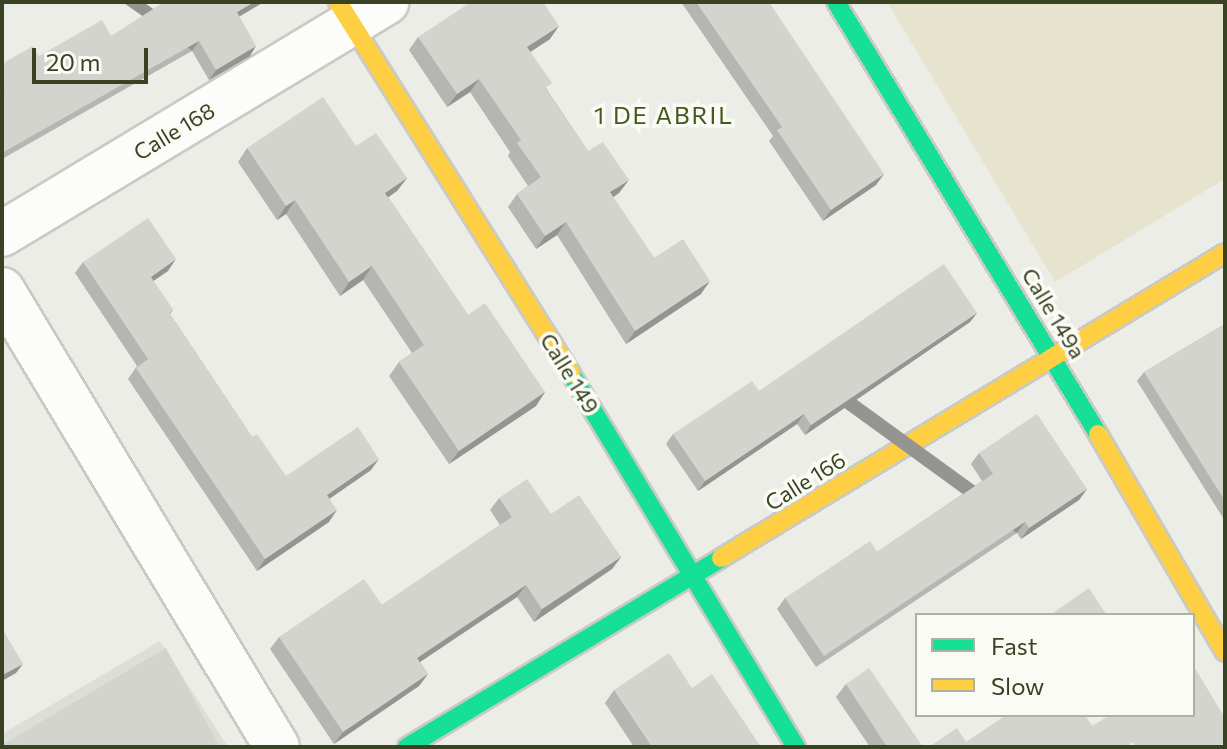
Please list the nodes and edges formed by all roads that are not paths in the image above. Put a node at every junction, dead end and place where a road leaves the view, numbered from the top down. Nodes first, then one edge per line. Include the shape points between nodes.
1 (387, 2) edge
2 (836, 2) edge
3 (344, 13) edge
4 (2, 234) edge
5 (1225, 253) edge
6 (2, 290) edge
7 (1053, 356) junction
8 (697, 576) junction
9 (1225, 652) edge
10 (277, 747) edge
11 (407, 747) edge
12 (796, 747) edge

1 - 3 street, Calle 168
2 - 7 street, Calle 149a
3 - 4 street, Calle 168
3 - 8 street, Calle 149
5 - 7 street, Calle 166
6 - 10 street
7 - 8 street, Calle 166
7 - 9 street, Calle 149a
8 - 11 street, Calle 166
8 - 12 street, Calle 149

